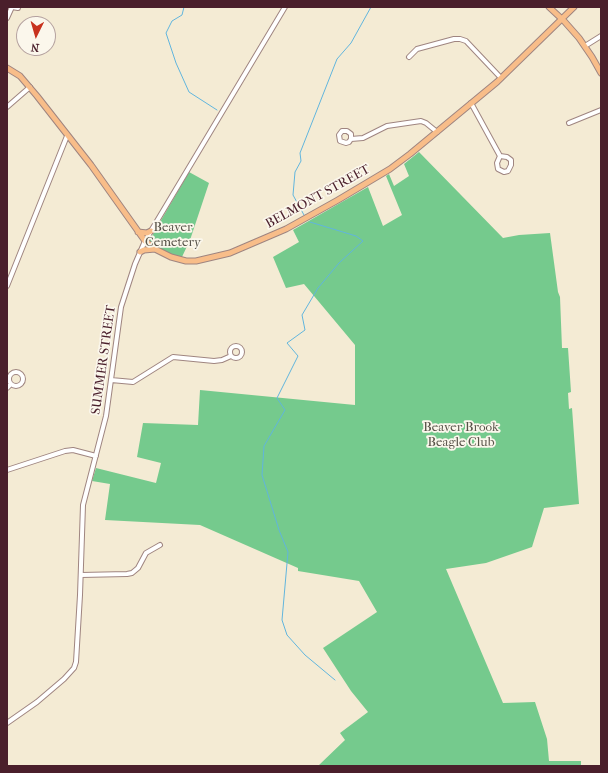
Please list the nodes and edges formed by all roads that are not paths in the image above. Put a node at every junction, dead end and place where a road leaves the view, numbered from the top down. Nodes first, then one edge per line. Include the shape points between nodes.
1 (12, 7) edge
2 (285, 7) edge
3 (548, 7) edge
4 (574, 7) edge
5 (18, 8) edge
6 (7, 18) edge
7 (562, 19) junction
8 (601, 36) edge
9 (585, 46) junction
10 (409, 57) dead end
11 (7, 68) edge
12 (601, 74) edge
13 (501, 78) junction
14 (30, 88) junction
15 (471, 103) junction
16 (7, 107) edge
17 (601, 110) edge
18 (569, 123) dead end
19 (437, 132) junction
20 (67, 136) junction
21 (351, 139) dead end
22 (500, 156) dead end
23 (151, 231) junction
24 (138, 232) junction
25 (145, 241) junction
26 (155, 249) junction
27 (140, 252) junction
28 (7, 286) edge
29 (231, 356) dead end
30 (111, 380) junction
31 (11, 384) dead end
32 (7, 388) edge
33 (96, 456) junction
34 (7, 470) edge
35 (160, 545) dead end
36 (81, 575) junction
37 (7, 723) edge

1 - 5 street
1 - 6 street
2 - 23 street, SUMMER STREET
3 - 7 main road
4 - 7 main road, BELMONT STREET
7 - 9 main road
7 - 13 main road, BELMONT STREET
8 - 9 street
9 - 12 main road
10 - 13 street via 417,49 460,39
11 - 14 main road, BELMONT STREET via 20,76
13 - 15 main road, BELMONT STREET
14 - 16 street
14 - 20 main road, BELMONT STREET
15 - 19 main road, BELMONT STREET
15 - 22 street
17 - 18 street
19 - 21 street via 421,121 387,126 363,138
19 - 26 main road, BELMONT STREET via 400,162 367,183 295,225 253,244 196,262 176,259
20 - 24 main road, BELMONT STREET via 91,165
20 - 28 street
23 - 24 main road
23 - 25 street, SUMMER STREET
24 - 25 main road, BELMONT STREET
25 - 26 main road, BELMONT STREET
25 - 27 street, SUMMER STREET
26 - 27 main road
27 - 30 street, SUMMER STREET via 123,300
29 - 30 street via 214,361 173,357 133,382
30 - 33 street, SUMMER STREET via 106,416
31 - 32 street
33 - 34 street via 73,450 65,451
33 - 36 street, SUMMER STREET via 82,511
35 - 36 street via 146,553 138,568 132,573
36 - 37 street, SUMMER STREET via 77,655 74,668 37,702

